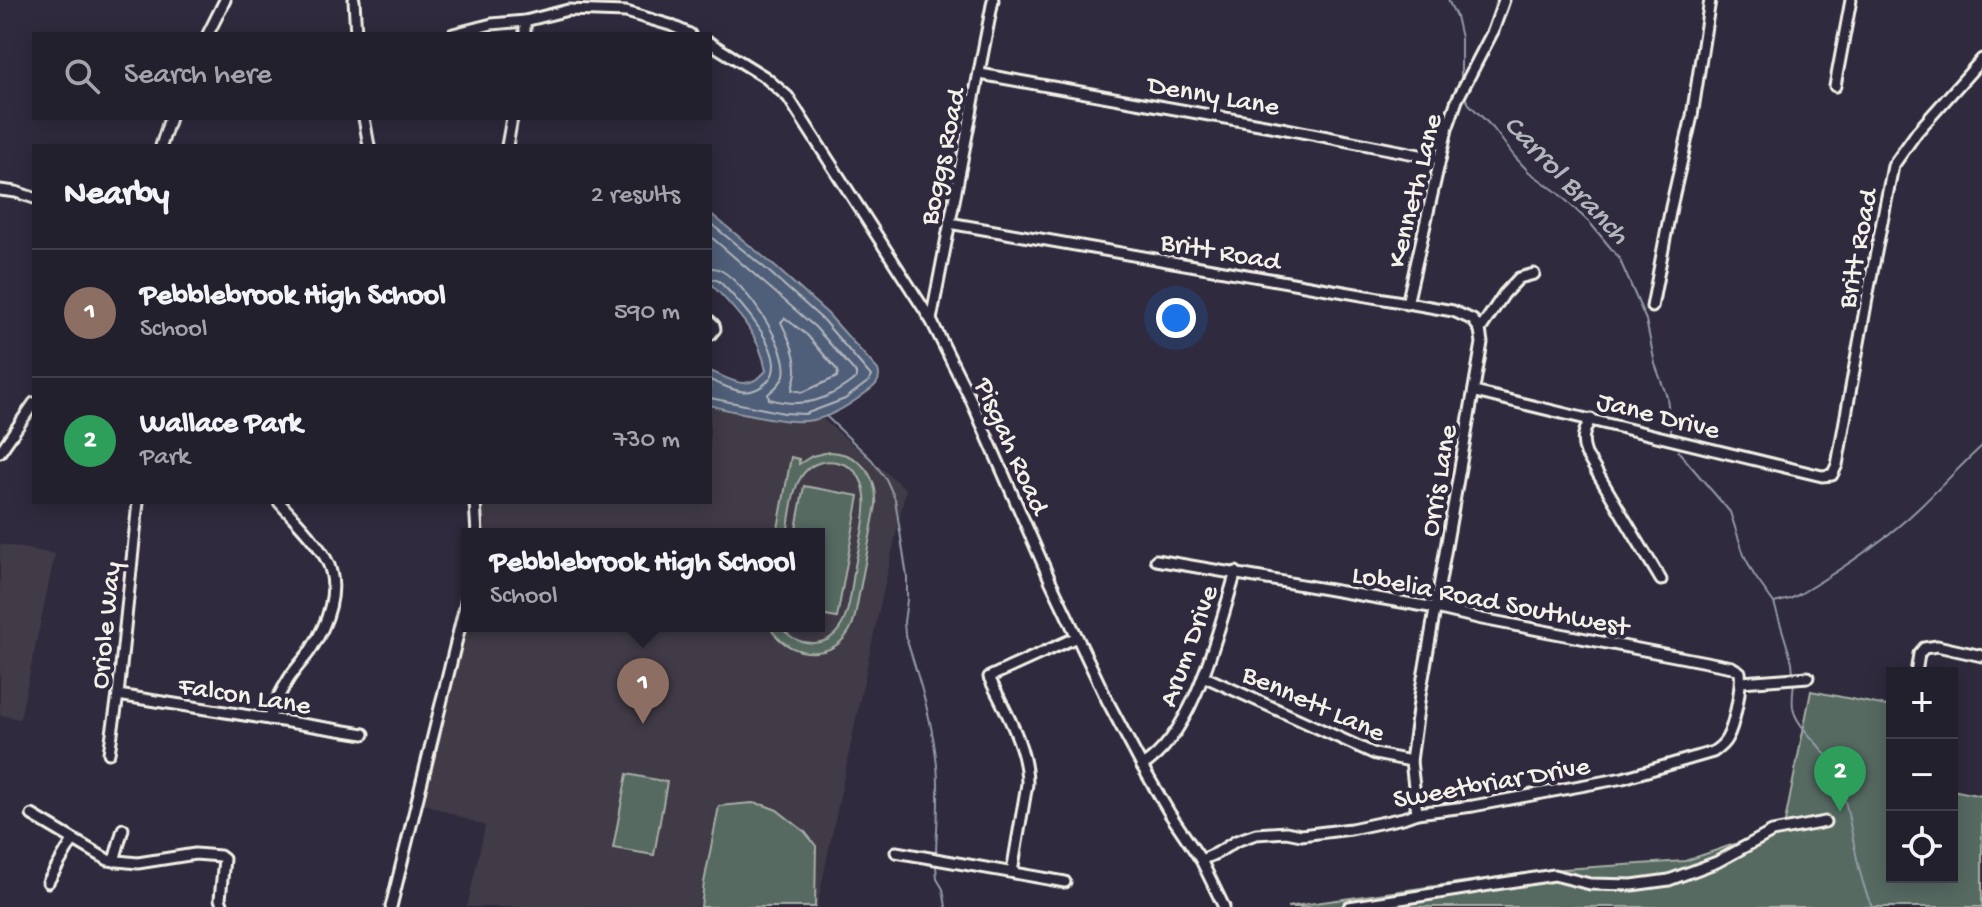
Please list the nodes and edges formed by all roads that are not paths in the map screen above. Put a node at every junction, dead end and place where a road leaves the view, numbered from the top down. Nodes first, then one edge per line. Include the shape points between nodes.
1 (225, 0) edge
2 (354, 0) edge
3 (993, 0) edge
4 (1504, 0) edge
5 (1710, 0) edge
6 (1851, 0) edge
7 (525, 21) junction
8 (209, 32) edge
9 (356, 32) edge
10 (461, 32) edge
11 (525, 32) edge
12 (686, 32) edge
13 (712, 44) edge
14 (1982, 59) edge
15 (980, 74) junction
16 (1835, 86) dead end
17 (169, 120) edge
18 (364, 120) edge
19 (512, 120) edge
20 (162, 144) edge
21 (369, 144) edge
22 (507, 144) edge
23 (1440, 159) junction
24 (0, 190) edge
25 (32, 197) edge
26 (949, 223) junction
27 (1534, 274) dead end
28 (1407, 304) junction
29 (1652, 307) dead end
30 (931, 320) junction
31 (1480, 330) junction
32 (1475, 392) junction
33 (32, 406) edge
34 (1591, 419) junction
35 (0, 452) edge
36 (1832, 475) joint
37 (138, 504) edge
38 (281, 504) edge
39 (475, 504) edge
40 (477, 528) edge
41 (1156, 560) dead end
42 (1236, 572) junction
43 (1661, 580) dead end
44 (1436, 608) junction
45 (461, 623) edge
46 (1077, 637) junction
47 (1982, 656) edge
48 (1917, 667) edge
49 (1203, 676) junction
50 (1808, 677) dead end
51 (1741, 682) junction
52 (118, 695) junction
53 (269, 719) junction
54 (364, 734) dead end
55 (109, 753) dead end
56 (1411, 761) junction
57 (1142, 766) junction
58 (1417, 813) junction
59 (32, 815) dead end
60 (1825, 822) dead end
61 (123, 829) dead end
62 (73, 840) junction
63 (896, 852) dead end
64 (1201, 860) junction
65 (114, 861) junction
66 (1012, 872) junction
67 (48, 882) dead end
68 (1065, 882) dead end
69 (223, 907) edge
70 (391, 907) edge
71 (1224, 907) edge
72 (1349, 907) edge

1 - 8 street
2 - 9 street
3 - 15 street, Boggs Road
4 - 23 street, Kenneth Lane via 1457,100
5 - 29 street
6 - 16 street
7 - 10 street
7 - 11 street
7 - 12 street via 568,10 626,12
13 - 30 street, Pisgah Road via 788,97
14 - 36 street, Britt Road via 1893,166
15 - 23 street, Denny Lane
15 - 26 street, Boggs Road
17 - 20 street
18 - 21 street
19 - 22 street
23 - 28 street, Kenneth Lane
24 - 25 street
26 - 28 street, Britt Road
26 - 30 street, Boggs Road
27 - 31 street via 1519,278
28 - 31 street, Britt Road via 1453,311 1473,320
30 - 46 street, Pisgah Road
31 - 32 street, Orris Lane
32 - 34 street, Jane Drive
32 - 44 street, Orris Lane
33 - 35 street
34 - 36 street, Jane Drive
34 - 43 street via 1583,435 1586,454
37 - 52 street, Oriole Way
38 - 53 street via 325,556 332,598 311,649 288,679
39 - 40 street
41 - 42 street, Lobelia Road Southwest
42 - 44 street, Lobelia Road Southwest
42 - 49 street, Arum Drive
44 - 51 street, Lobelia Road Southwest via 1732,667 1740,672
44 - 56 street, Orris Lane
45 - 70 street
46 - 57 street, Pisgah Road
46 - 66 street via 989,677 1022,748 1027,774
47 - 48 street via 1924,648
49 - 56 street, Bennett Lane via 1375,754
49 - 57 street, Arum Drive via 1165,748
50 - 51 street
51 - 58 street, Sweetbriar Drive via 1730,735 1713,752 1623,778
52 - 53 street, Falcon Lane
52 - 55 street, Oriole Way
53 - 54 street, Falcon Lane
56 - 58 street, Orris Lane
57 - 64 street, Pisgah Road
58 - 64 street, Sweetbriar Drive via 1351,829 1256,834
59 - 62 street
60 - 72 street via 1772,832 1669,880 1590,884 1554,875
61 - 65 street
62 - 65 street
62 - 67 street
63 - 66 street
64 - 71 street, Pisgah Road
65 - 69 street via 220,856
66 - 68 street

